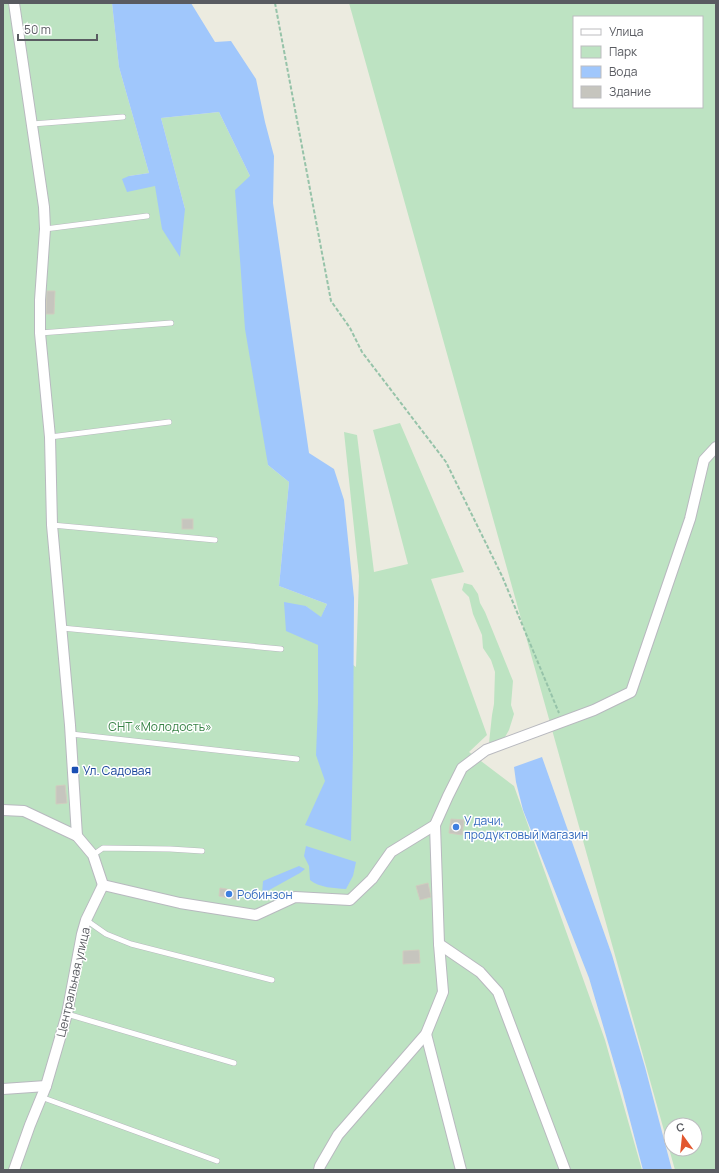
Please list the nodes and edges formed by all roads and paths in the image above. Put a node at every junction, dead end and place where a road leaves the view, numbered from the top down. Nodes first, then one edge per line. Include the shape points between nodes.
1 (14, 3) edge
2 (275, 3) edge
3 (123, 117) dead end
4 (32, 124) junction
5 (147, 216) dead end
6 (44, 229) junction
7 (171, 323) dead end
8 (40, 333) junction
9 (169, 422) dead end
10 (50, 436) junction
11 (716, 446) edge
12 (52, 525) junction
13 (214, 540) dead end
14 (62, 628) junction
15 (281, 649) dead end
16 (563, 722) junction
17 (71, 734) junction
18 (297, 759) dead end
19 (3, 810) edge
20 (435, 825) junction
21 (77, 836) junction
22 (202, 851) dead end
23 (94, 856) junction
24 (103, 885) junction
25 (86, 920) junction
26 (440, 944) junction
27 (272, 980) dead end
28 (67, 1014) junction
29 (426, 1034) junction
30 (234, 1063) dead end
31 (46, 1086) junction
32 (3, 1089) edge
33 (41, 1097) junction
34 (217, 1161) dead end
35 (14, 1170) edge
36 (319, 1170) edge
37 (461, 1170) edge
38 (565, 1170) edge

1 - 4 street
2 - 16 path via 331,301 350,328 362,352 446,462 502,576
3 - 4 lane
4 - 6 street via 44,207
5 - 6 lane
6 - 8 street
7 - 8 lane
8 - 10 street
9 - 10 lane
10 - 12 street
11 - 16 street via 704,460 690,519 631,692
12 - 13 lane
12 - 14 street
14 - 15 lane
14 - 17 street
16 - 20 street via 486,750 462,768
17 - 18 lane
17 - 21 street
19 - 21 street via 24,811
20 - 24 street via 391,852 372,879 350,900 295,897 256,915 180,903
20 - 26 street
21 - 23 street
22 - 23 lane via 103,848
23 - 24 street
24 - 25 street, Центральная улица
25 - 27 lane via 106,934 131,944
25 - 28 street, Центральная улица
26 - 29 street via 443,992
26 - 38 street via 480,972 498,992
28 - 30 lane
28 - 31 street, Центральная улица
29 - 36 street via 338,1135
29 - 37 street
31 - 32 street
31 - 33 street, Центральная улица
33 - 34 lane
33 - 35 street, Центральная улица

